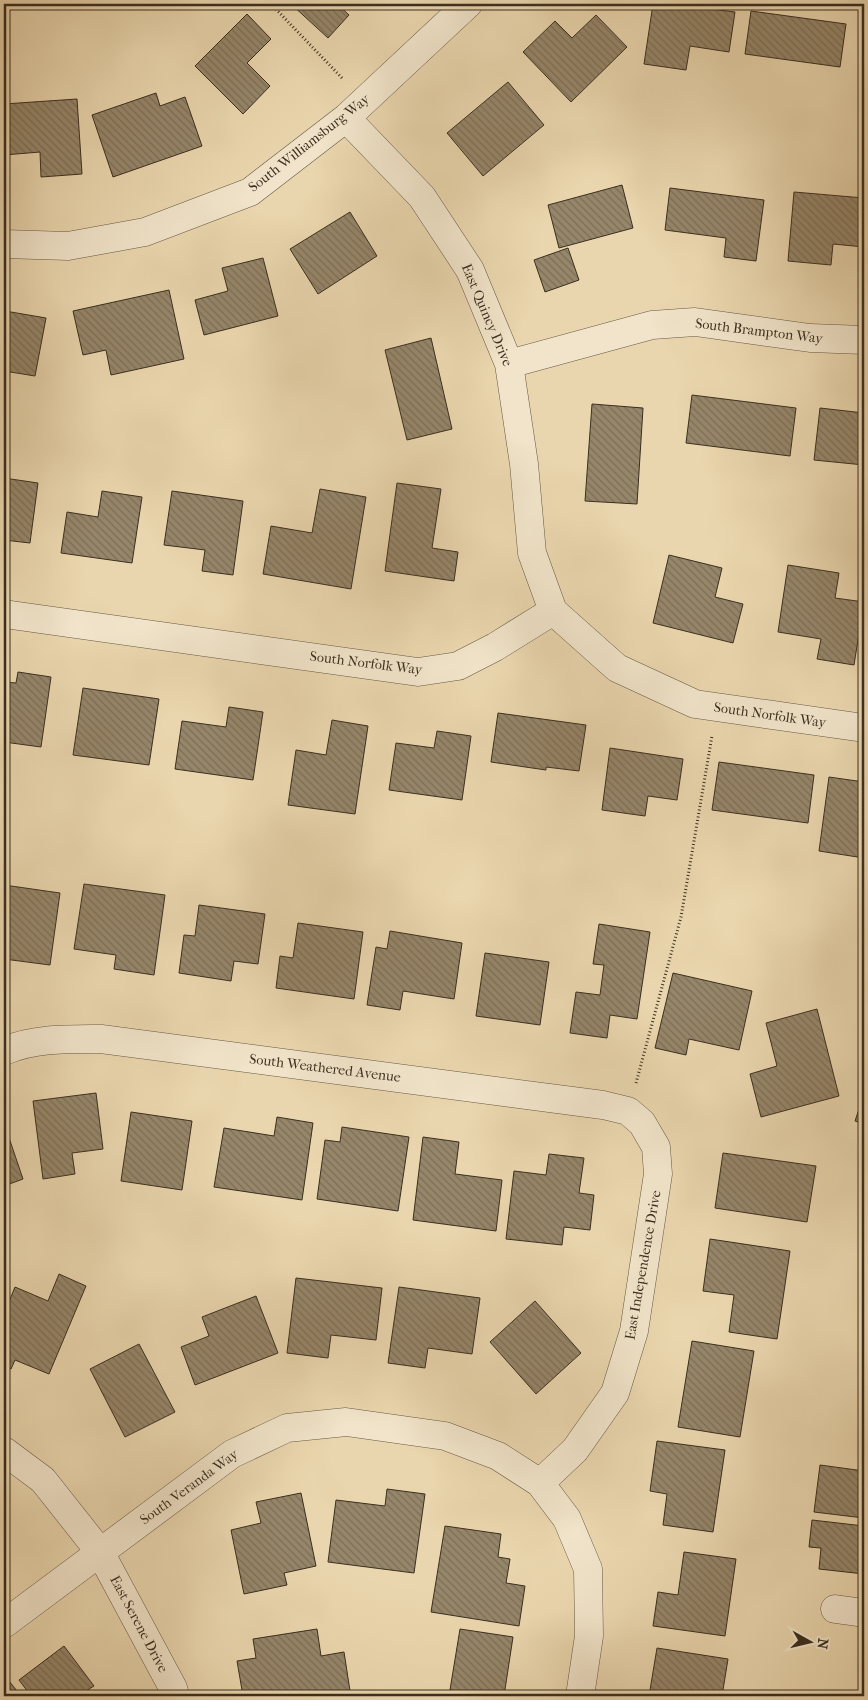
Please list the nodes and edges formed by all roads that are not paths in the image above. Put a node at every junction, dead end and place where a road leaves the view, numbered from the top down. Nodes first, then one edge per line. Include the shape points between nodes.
1 (468, 4) edge
2 (346, 118) junction
3 (4, 244) edge
4 (864, 340) edge
5 (509, 364) junction
6 (553, 611) junction
7 (4, 614) edge
8 (864, 728) edge
9 (4, 1051) edge
10 (635, 1117) joint
11 (4, 1451) edge
12 (540, 1483) junction
13 (100, 1552) junction
14 (835, 1609) dead end
15 (864, 1613) edge
16 (4, 1624) edge
17 (175, 1696) edge
18 (580, 1696) edge

1 - 2 street, South Williamsburg Way
2 - 3 street, South Williamsburg Way via 250,192 145,232 68,246
2 - 5 street, East Quincy Drive via 422,196 470,270
4 - 5 street, South Brampton Way via 810,338 695,322 652,325
5 - 6 street, East Quincy Drive via 524,464 532,553
6 - 7 street, South Norfolk Way via 458,666 418,672
6 - 8 street, South Norfolk Way via 617,668 695,704
9 - 10 street, South Weathered Avenue via 18,1045 62,1038 101,1039 603,1105
10 - 12 street, East Independence Drive via 656,1147 658,1174 634,1331 615,1393 575,1450
11 - 13 street, East Serene Drive via 43,1480
12 - 13 street, South Veranda Way via 498,1456 445,1436 346,1422 287,1428 232,1454
12 - 18 street via 566,1519 588,1569 589,1636
13 - 16 street, South Veranda Way
13 - 17 street, East Serene Drive
14 - 15 street

